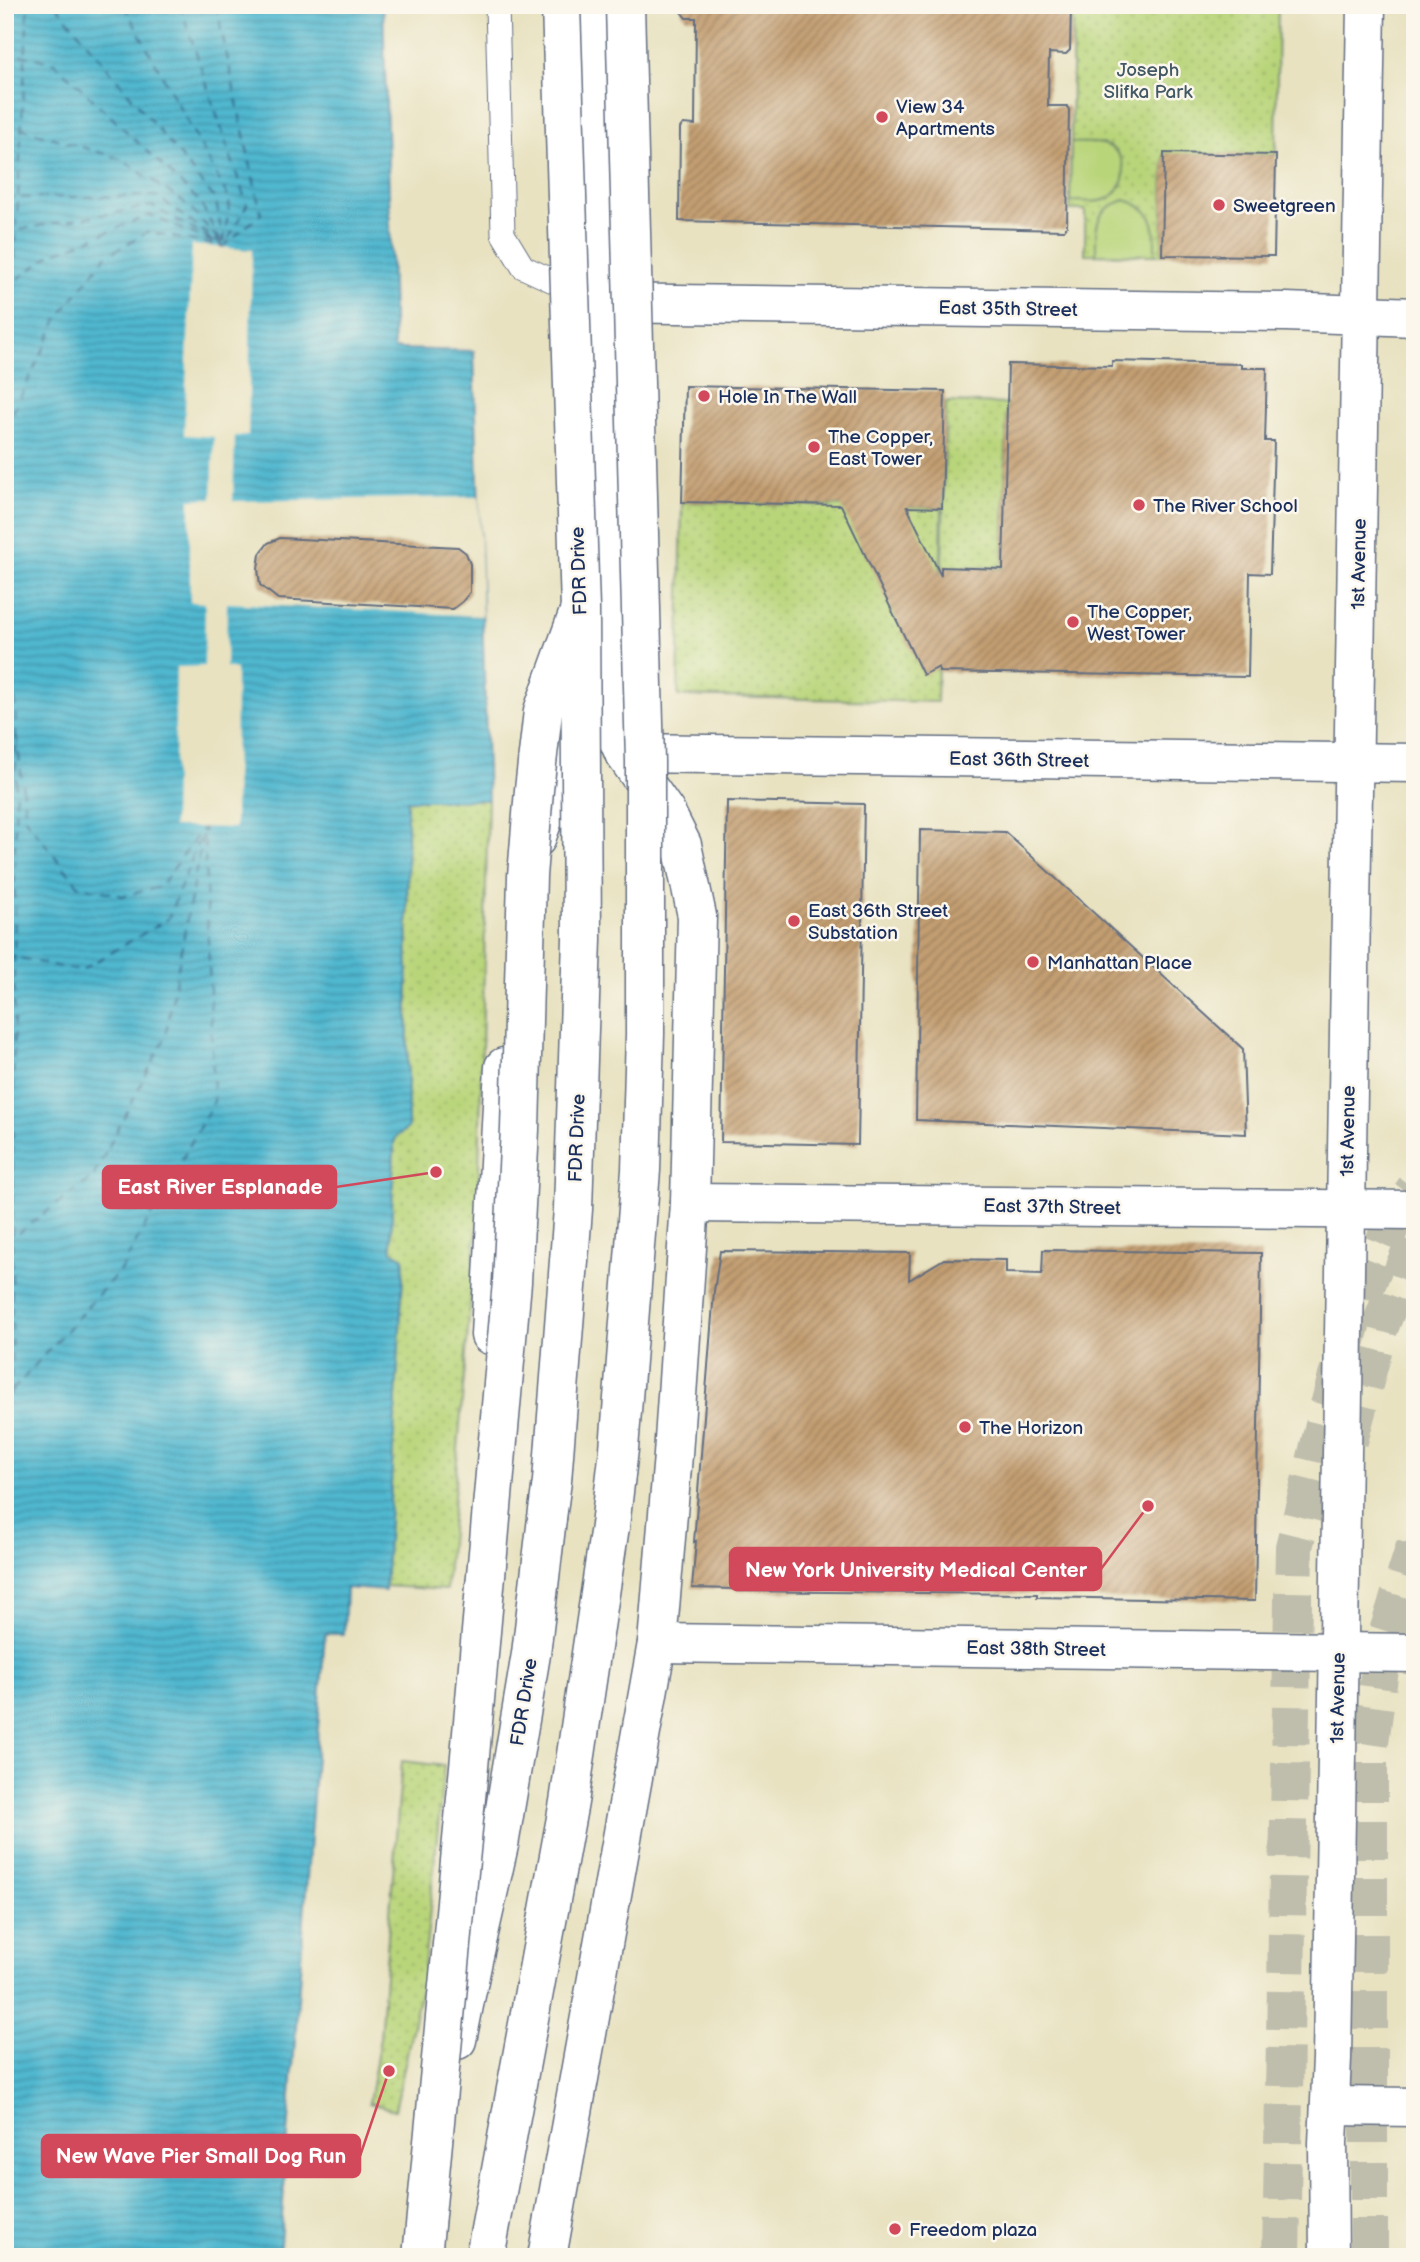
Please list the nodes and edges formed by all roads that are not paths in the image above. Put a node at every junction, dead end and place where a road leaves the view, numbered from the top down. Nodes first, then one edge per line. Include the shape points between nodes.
1 (496, 5) edge
2 (561, 5) edge
3 (592, 5) edge
4 (625, 5) edge
5 (1366, 5) edge
6 (600, 303) junction
7 (1362, 313) junction
8 (1415, 317) edge
9 (580, 609) junction
10 (608, 642) junction
11 (624, 753) junction
12 (1355, 762) junction
13 (1415, 763) edge
14 (690, 1203) junction
15 (1347, 1209) junction
16 (1415, 1210) edge
17 (657, 1643) junction
18 (1338, 1652) junction
19 (1415, 1653) edge
20 (454, 2055) junction
21 (1329, 2106) junction
22 (1415, 2107) edge
23 (414, 2257) edge
24 (422, 2257) edge
25 (485, 2257) edge
26 (547, 2257) edge
27 (1329, 2257) edge

1 - 6 lane via 503,234 523,267
2 - 9 main road, FDR Drive, bridge
3 - 6 main road, FDR Drive
4 - 25 main road, bridge via 645,761 641,1170 610,1526 569,1802
5 - 7 main road, 1st Avenue
6 - 7 main road, East 35th Street
6 - 10 main road, FDR Drive
7 - 8 main road, East 35th Street
7 - 12 main road, 1st Avenue
9 - 20 main road, FDR Drive, bridge via 578,1092 553,1468 531,1654 499,1845
9 - 24 main road, bridge via 543,711 534,790 512,1282
10 - 11 main road, FDR Drive via 614,730
10 - 20 main road via 526,866 513,925 486,1391 430,1971 434,2003
11 - 12 main road, East 36th Street
11 - 14 main road, FDR Drive via 666,813 682,845 697,916
12 - 13 main road, East 36th Street
12 - 15 main road, 1st Avenue
14 - 15 main road, East 37th Street
14 - 17 main road, FDR Drive
15 - 16 main road, East 37th Street
15 - 18 main road, 1st Avenue
17 - 18 main road, East 38th Street
17 - 26 main road, FDR Drive
18 - 19 main road, East 38th Street
18 - 21 main road, 1st Avenue
20 - 23 main road, FDR Drive
21 - 22 main road
21 - 27 main road, 1st Avenue

